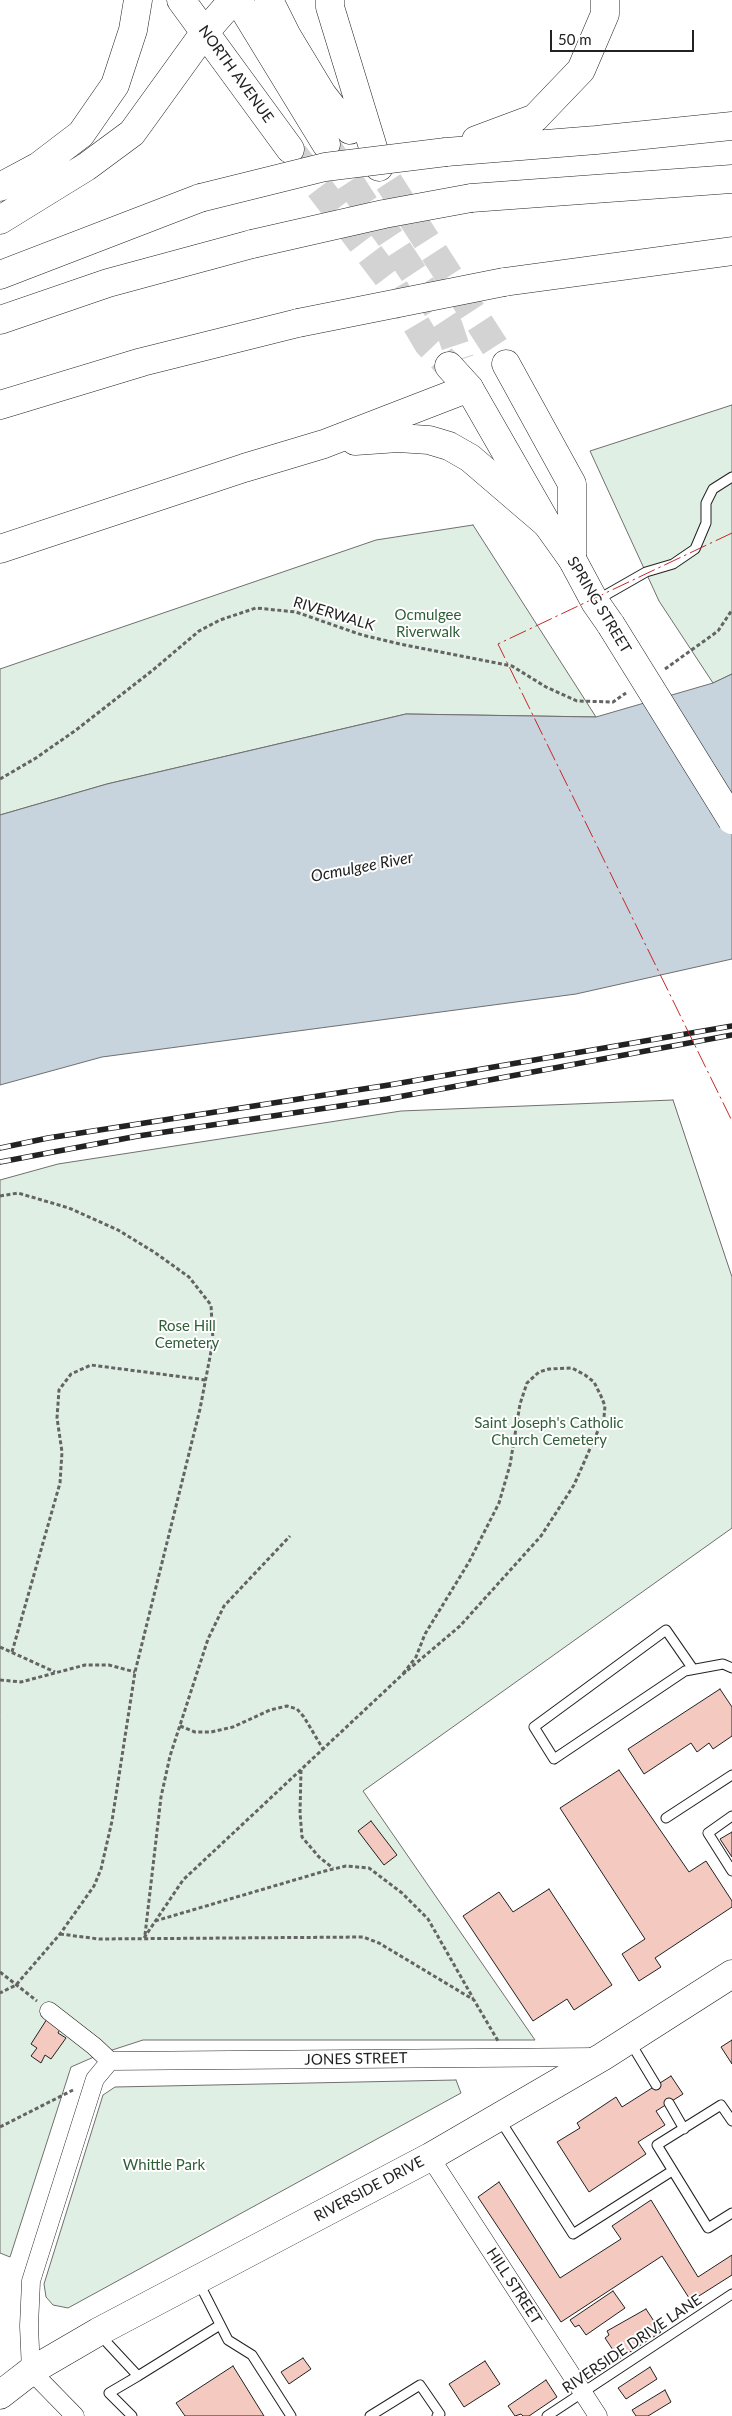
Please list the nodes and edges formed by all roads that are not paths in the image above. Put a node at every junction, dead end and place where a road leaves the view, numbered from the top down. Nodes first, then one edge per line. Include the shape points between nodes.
1 (138, 0) edge
2 (181, 0) edge
3 (233, 0) edge
4 (238, 0) edge
5 (269, 0) edge
6 (330, 0) edge
7 (605, 0) edge
8 (205, 32) junction
9 (732, 126) edge
10 (350, 130) tunnel mouth
11 (326, 144) tunnel mouth
12 (290, 149) tunnel mouth
13 (446, 152) junction
14 (379, 167) tunnel mouth
15 (732, 179) edge
16 (0, 187) edge
17 (0, 220) edge
18 (732, 251) edge
19 (0, 276) edge
20 (0, 320) edge
21 (454, 363) tunnel mouth
22 (506, 364) tunnel mouth
23 (469, 388) junction
24 (0, 405) edge
25 (324, 444) junction
26 (732, 477) edge
27 (547, 524) junction
28 (10, 546) edge
29 (572, 559) junction
30 (595, 602) junction
31 (732, 820) edge
32 (732, 1668) edge
33 (694, 1669) junction
34 (732, 1775) edge
35 (732, 1816) edge
36 (666, 1818) dead end
37 (732, 1871) edge
38 (731, 1975) edge
39 (49, 2011) road end
40 (629, 2040) junction
41 (602, 2057) junction
42 (110, 2061) junction
43 (656, 2085) dead end
44 (668, 2103) dead end
45 (499, 2117) junction
46 (732, 2121) edge
47 (684, 2129) junction
48 (430, 2157) junction
49 (672, 2171) junction
50 (732, 2213) edge
51 (197, 2280) junction
52 (732, 2294) edge
53 (220, 2325) junction
54 (98, 2332) junction
55 (31, 2371) junction
56 (138, 2376) junction
57 (583, 2393) junction
58 (0, 2395) edge
59 (75, 2416) edge
60 (132, 2416) edge
61 (291, 2416) edge
62 (370, 2416) edge
63 (437, 2416) edge
64 (547, 2416) edge
65 (598, 2416) edge

1 - 16 main road via 133,30 114,85 81,134 39,166
2 - 8 main road, NORTH AVENUE
3 - 8 main road
4 - 11 main road
5 - 10 main road via 286,36 322,94
6 - 14 main road
7 - 13 main road via 605,14 581,70 535,118
8 - 12 main road, NORTH AVENUE
8 - 17 main road via 132,133 86,167
9 - 13 main road
13 - 19 main road, bridge via 324,168 200,198
15 - 20 main road, bridge via 472,198 384,214 252,244 108,283
18 - 24 main road, bridge via 504,282 298,323 142,362
21 - 23 main road
22 - 29 main road via 572,484
23 - 25 main road
23 - 27 main road, SPRING STREET
25 - 27 main road via 398,438 429,440 449,446 470,458
25 - 28 main road
26 - 30 lane via 713,489 706,503 706,524 695,550 673,564 646,572
27 - 29 main road, SPRING STREET
29 - 30 main road, SPRING STREET
30 - 31 main road, SPRING STREET, bridge
32 - 33 lane via 723,1664
33 - 33 lane via 685,1671 554,1760 534,1727 666,1630
34 - 36 lane
35 - 37 lane via 708,1833
38 - 40 main road, RIVERSIDE DRIVE
39 - 42 street
40 - 41 main road, RIVERSIDE DRIVE
40 - 43 lane
41 - 42 street, JONES STREET
41 - 45 main road, RIVERSIDE DRIVE
42 - 55 street via 95,2079 31,2281
44 - 47 lane
45 - 48 main road, RIVERSIDE DRIVE
45 - 49 lane via 573,2234
46 - 47 lane via 722,2105
47 - 49 lane via 658,2145
48 - 51 main road, RIVERSIDE DRIVE
48 - 57 street, HILL STREET
49 - 50 lane via 708,2228
51 - 53 lane
51 - 54 main road, RIVERSIDE DRIVE
52 - 57 lane, RIVERSIDE DRIVE LANE
53 - 56 lane
53 - 61 lane via 228,2340 252,2355
54 - 55 main road, RIVERSIDE DRIVE
54 - 56 lane
55 - 58 main road, RIVERSIDE DRIVE
55 - 59 street
56 - 60 lane via 109,2394
57 - 64 lane, RIVERSIDE DRIVE LANE
57 - 65 street, HILL STREET
62 - 63 lane via 420,2386 440,2414

